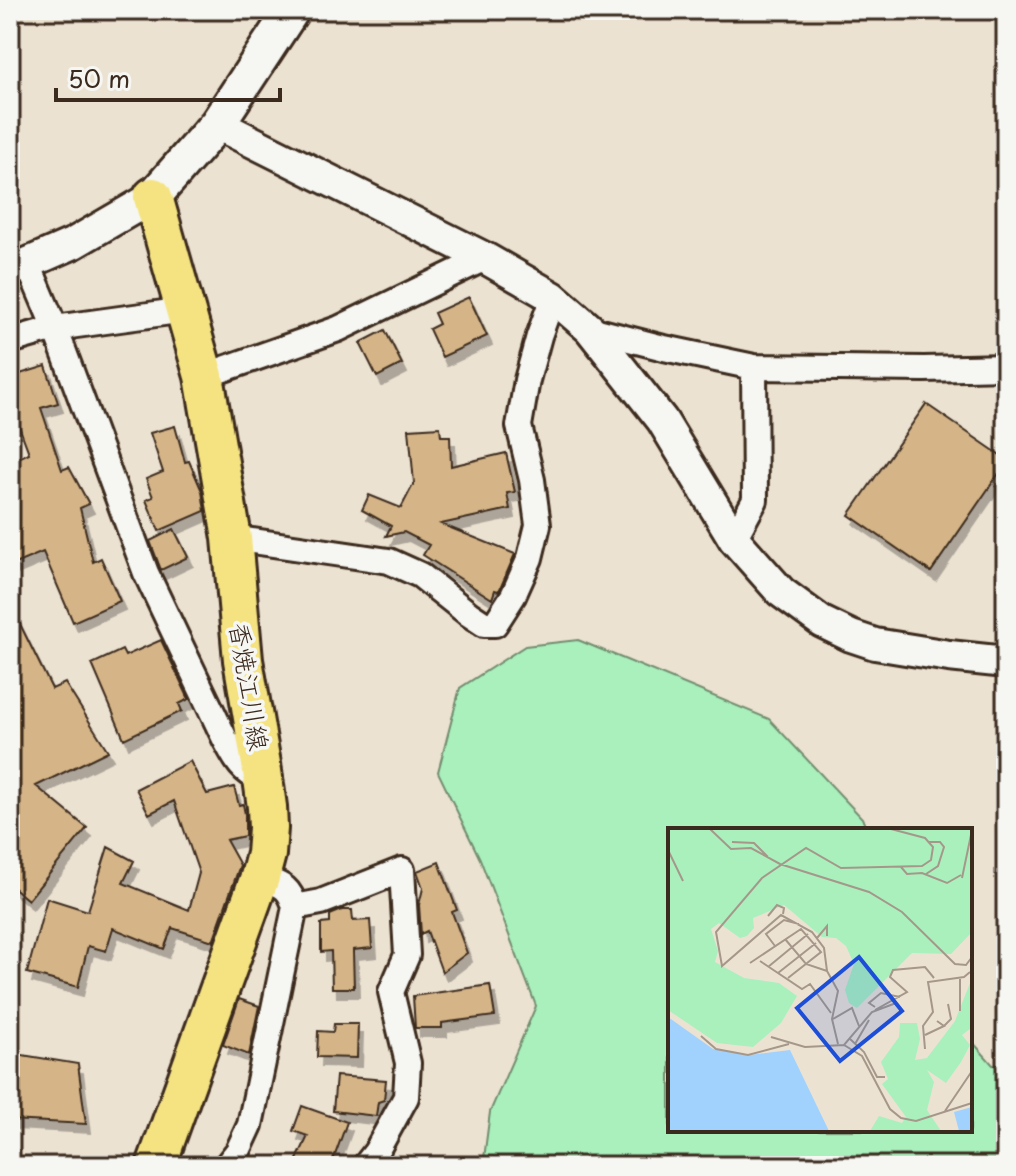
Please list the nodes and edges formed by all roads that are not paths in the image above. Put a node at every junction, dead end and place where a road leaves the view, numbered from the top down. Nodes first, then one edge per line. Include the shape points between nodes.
1 (292, 10) edge
2 (217, 124) junction
3 (153, 197) junction
4 (485, 258) junction
5 (19, 268) edge
6 (553, 297) junction
7 (185, 310) junction
8 (55, 328) junction
9 (590, 329) junction
10 (10, 341) edge
11 (754, 367) junction
12 (1006, 367) edge
13 (204, 376) junction
14 (232, 538) junction
15 (734, 539) junction
16 (1006, 662) edge
17 (263, 781) junction
18 (260, 877) junction
19 (295, 907) junction
20 (156, 1166) edge
21 (226, 1166) edge
22 (365, 1166) edge

1 - 2 main road
2 - 3 main road
2 - 4 street
3 - 5 street
3 - 7 main road, 香焼江川線
4 - 6 street
4 - 13 street via 338,329
5 - 8 street
6 - 9 street
6 - 14 street via 519,426 538,525 530,558 495,624 484,624 420,575 389,561
7 - 8 street
7 - 13 main road, 香焼江川線
8 - 10 street
8 - 17 street via 146,573 238,764
9 - 11 street
9 - 15 street via 662,420
11 - 12 street
11 - 15 street via 755,500
13 - 14 main road, 香焼江川線
14 - 17 main road, 香焼江川線 via 243,660
15 - 16 street via 781,592 851,636
17 - 18 main road, 香焼江川線 via 268,828
18 - 19 street via 285,887
18 - 20 main road, 香焼江川線
19 - 21 street via 250,1125
19 - 22 street via 402,870 407,955 391,992 408,1063 406,1097

